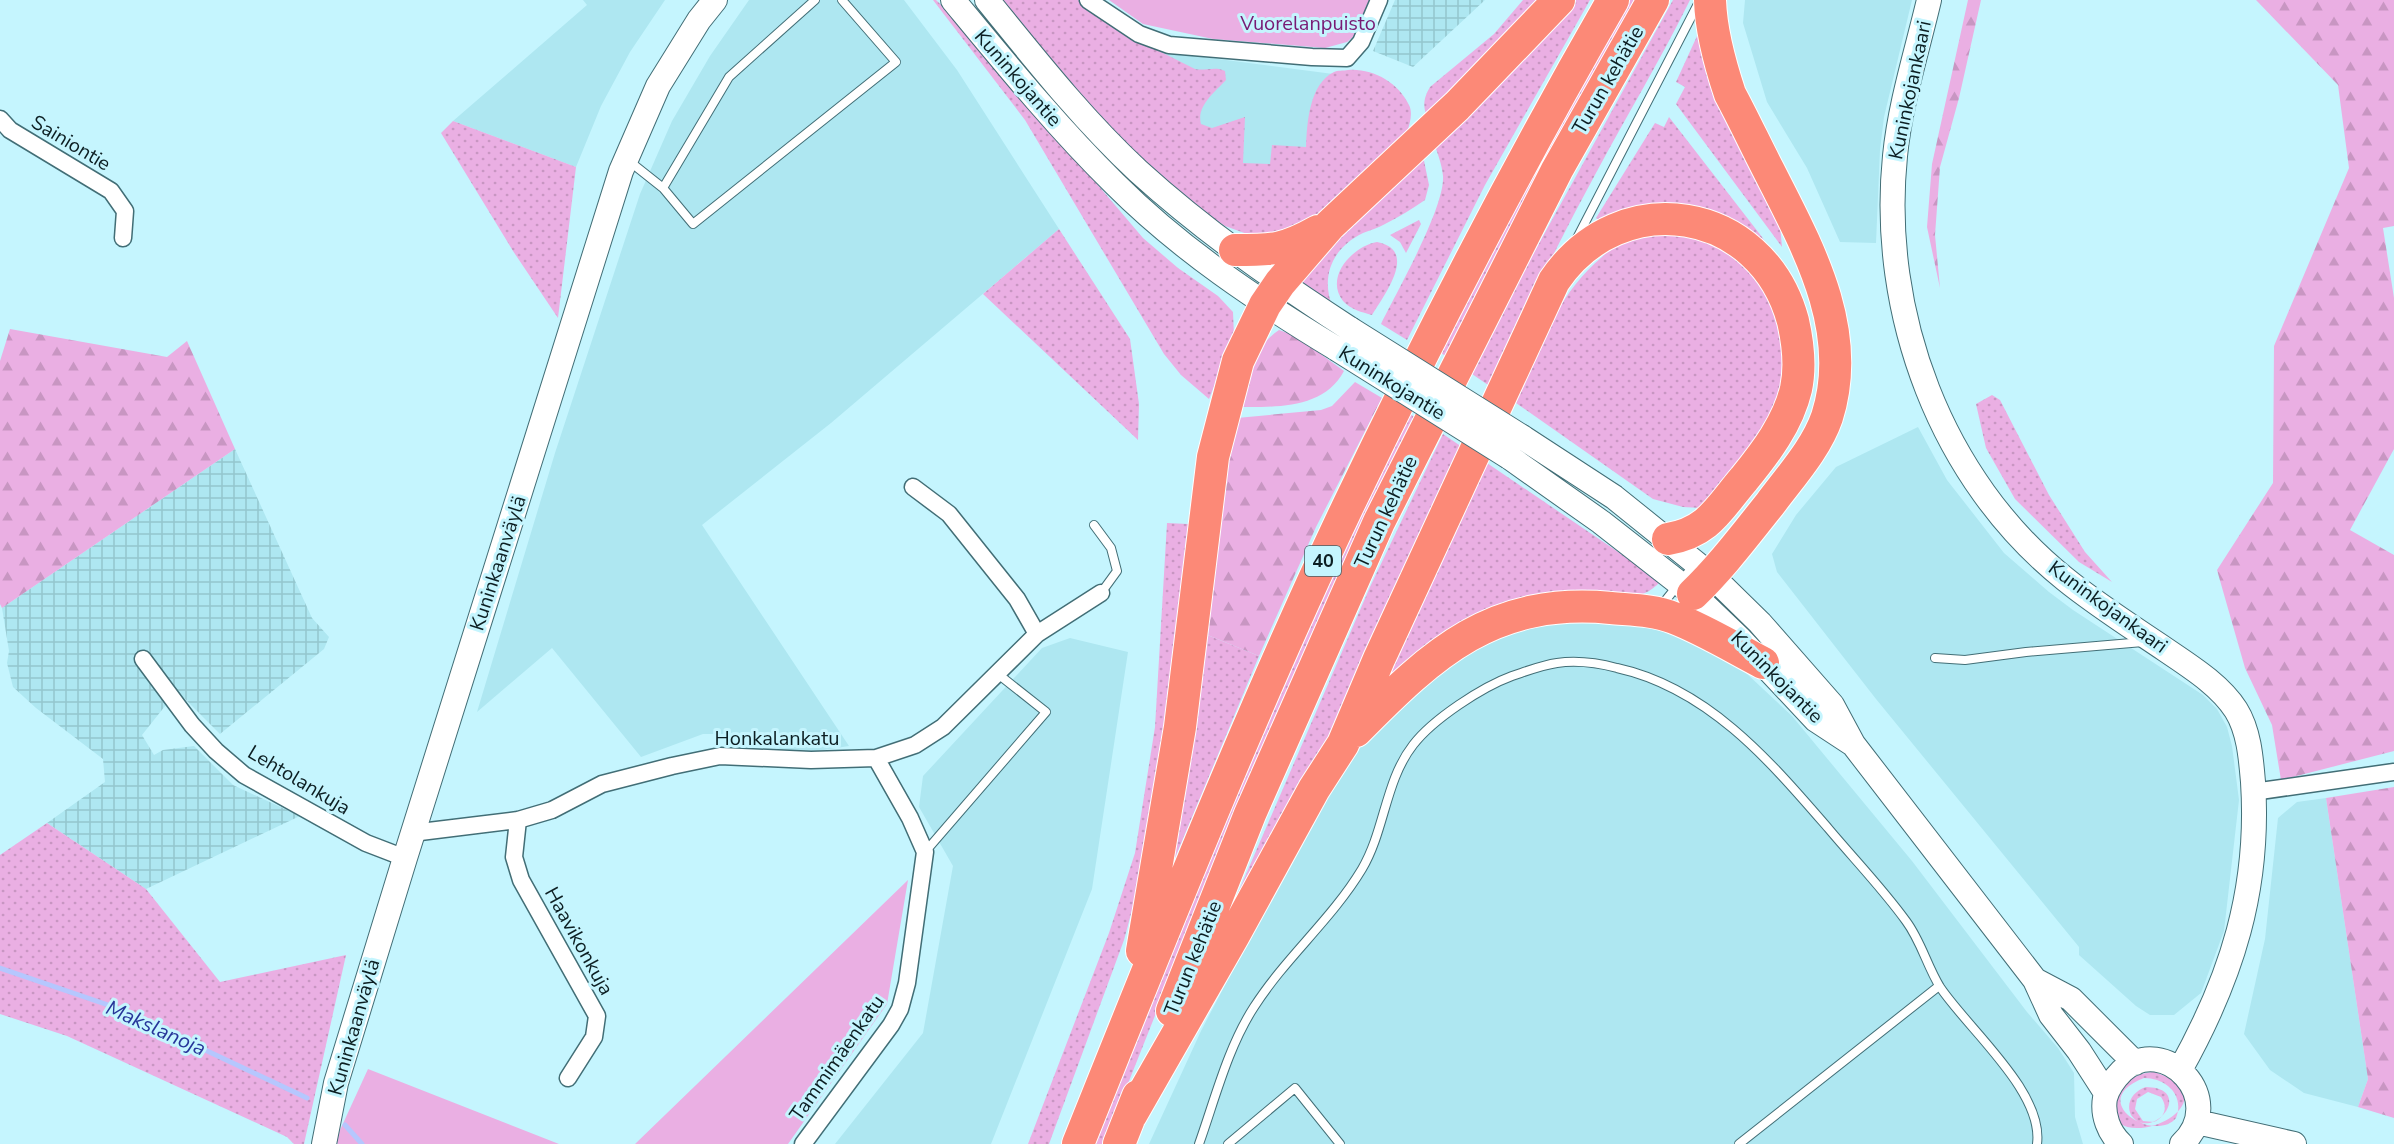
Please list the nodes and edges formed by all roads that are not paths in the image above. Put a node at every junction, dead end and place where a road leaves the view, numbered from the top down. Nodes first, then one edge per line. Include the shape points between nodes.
1 (715, 0) edge
2 (815, 0) edge
3 (842, 0) edge
4 (953, 0) edge
5 (987, 0) edge
6 (1088, 0) edge
7 (1379, 0) edge
8 (1559, 0) edge
9 (1613, 0) edge
10 (1653, 0) edge
11 (1700, 0) edge
12 (1710, 0) edge
13 (1929, 0) edge
14 (0, 119) edge
15 (627, 159) junction
16 (663, 188) junction
17 (1330, 225) junction
18 (123, 238) dead end
19 (1235, 250) junction
20 (1564, 267) junction
21 (1272, 294) junction
22 (1516, 447) junction
23 (913, 487) dead end
24 (1094, 525) dead end
25 (1668, 539) junction
26 (1696, 579) junction
27 (1101, 593) joint
28 (1654, 612) junction
29 (1037, 634) junction
30 (2152, 641) junction
31 (1935, 658) dead end
32 (143, 659) dead end
33 (1763, 663) junction
34 (999, 675) junction
35 (1343, 744) junction
36 (1853, 744) junction
37 (876, 758) junction
38 (2394, 772) edge
39 (2253, 792) junction
40 (518, 820) junction
41 (412, 833) junction
42 (925, 852) junction
43 (405, 858) junction
44 (2035, 980) junction
45 (1940, 986) junction
46 (1131, 1012) junction
47 (2135, 1063) junction
48 (2180, 1070) junction
49 (568, 1078) dead end
50 (2106, 1093) junction
51 (1131, 1115) junction
52 (2197, 1122) junction
53 (2114, 1141) edge
54 (324, 1144) edge
55 (803, 1144) edge
56 (1078, 1144) edge
57 (1119, 1144) edge
58 (1199, 1144) edge
59 (1228, 1144) edge
60 (1340, 1144) edge
61 (1739, 1144) edge
62 (2037, 1144) edge
63 (2182, 1144) edge
64 (2294, 1144) edge

1 - 15 main road, Kuninkaanväylä via 658,86
2 - 16 lane via 729,77
3 - 16 lane via 896,62 693,224
4 - 21 main road, Kuninkojantie via 1018,80 1116,185 1178,240
5 - 19 main road, Kuninkojantie via 1112,145
6 - 7 street via 1139,34 1169,45 1347,58 1361,42
8 - 17 highway via 1457,106
9 - 46 highway, Turun kehätie / 40 via 1528,149 1348,507 1219,796
10 - 51 highway, Turun kehätie / 40 via 1557,170 1379,522 1250,814
11 - 20 lane
12 - 26 highway via 1713,29 1730,94 1817,274 1831,317 1836,353 1829,407 1817,437 1786,483
13 - 30 main road, Kuninkojankaari via 1900,123 1893,187 1898,282 1909,336 1927,389 1969,472 2008,523 2053,570
14 - 18 street, Sainiontie via 10,130 111,191 125,211
15 - 16 lane
15 - 41 main road, Kuninkaanväylä
17 - 19 highway via 1287,247
17 - 21 highway
19 - 21 main road, Kuninkojantie
20 - 25 highway via 1597,238 1626,224 1656,218 1690,220 1718,230 1750,250 1774,278 1787,303 1799,362 1796,390 1782,424 1766,452 1706,524 1689,535
20 - 35 highway via 1545,298
21 - 22 main road, Kuninkojantie, bridge via 1350,329
21 - 22 main road, Kuninkojantie, bridge via 1337,349
21 - 46 highway via 1238,361 1216,444 1180,727
22 - 25 main road, Kuninkojantie via 1614,497
22 - 26 main road, Kuninkojantie via 1601,522
23 - 29 street via 949,513 1017,599
24 - 27 lane via 1111,548 1117,571
25 - 26 main road, Kuninkojantie
26 - 28 lane
26 - 33 main road, Kuninkojantie
26 - 36 main road, Kuninkojantie via 1753,616 1832,705
27 - 29 street, Honkalankatu
28 - 33 highway via 1701,630
28 - 35 highway via 1596,606 1553,607 1479,628 1433,657
29 - 34 street, Honkalankatu
30 - 31 lane via 1965,660
30 - 39 main road, Kuninkojankaari via 2211,683 2237,712 2248,742
32 - 43 street, Lehtolankuja via 192,725 244,775 366,843
33 - 36 main road, Kuninkojantie via 1816,720
34 - 37 street, Honkalankatu via 943,727 915,745
34 - 42 lane via 1047,712
35 - 51 highway
36 - 44 main road, Kuninkojantie
37 - 40 street, Honkalankatu via 720,756 602,784 552,810
37 - 42 street
38 - 39 street
39 - 48 main road, Kuninkojankaari via 2251,875 2235,945 2216,1001
40 - 41 street, Honkalankatu
40 - 49 street, Haavikonkuja via 514,857 521,880 597,1016 594,1037
41 - 43 main road, Kuninkaanväylä
42 - 55 street, Tammimäenkatu via 900,1009
43 - 54 main road, Kuninkaanväylä via 336,1083
44 - 47 main road, Kuninkojantie via 2071,999
44 - 50 main road, Kuninkojantie via 2051,1015
45 - 58 lane via 1907,922 1786,780 1729,724 1649,677 1602,664 1557,663 1484,690 1431,725 1412,746 1393,781 1365,864 1343,900 1268,987 1237,1038
45 - 61 lane
45 - 62 lane via 2026,1097 2035,1116
46 - 56 highway, Turun kehätie / 40
47 - 48 main road via 2150,1060
47 - 50 main road via 2114,1079
48 - 52 main road via 2198,1096
50 - 53 main road via 2106,1120
51 - 57 highway, Turun kehätie / 40
52 - 63 main road
52 - 64 main road
59 - 60 lane via 1294,1088

